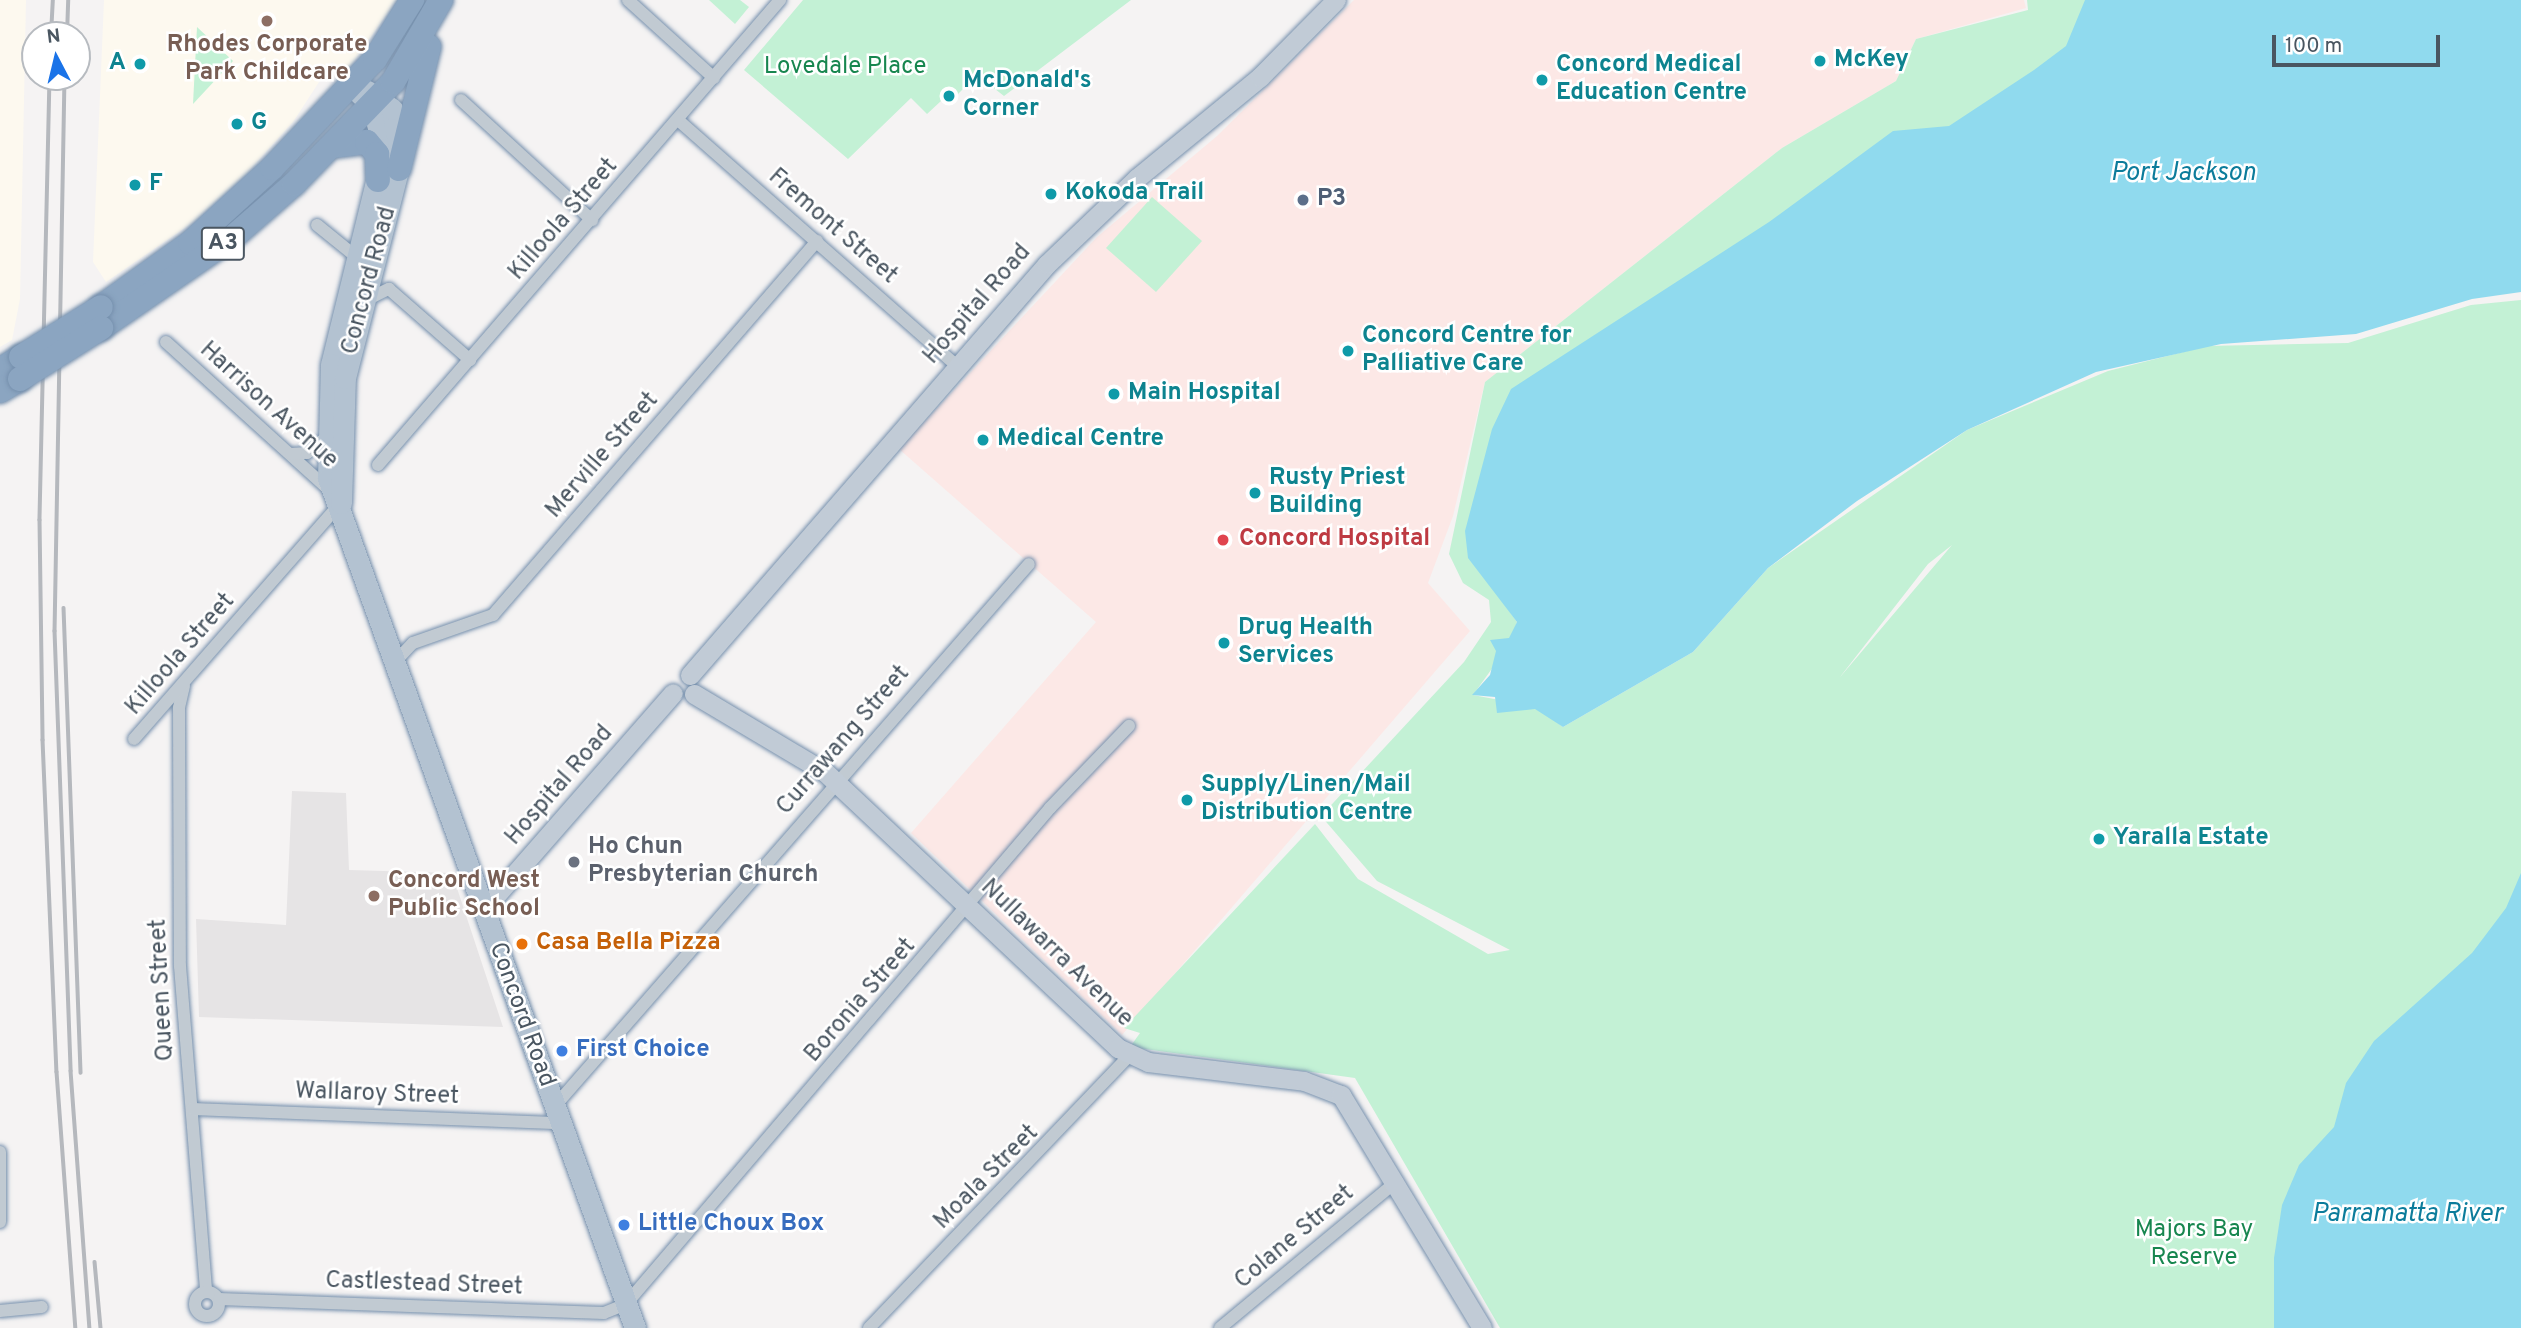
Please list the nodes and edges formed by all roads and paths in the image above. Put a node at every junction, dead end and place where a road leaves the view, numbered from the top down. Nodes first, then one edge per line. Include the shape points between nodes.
1 (412, 0) edge
2 (443, 0) edge
3 (628, 0) edge
4 (780, 0) edge
5 (1336, 0) edge
6 (714, 78) junction
7 (352, 86) junction
8 (461, 100) dead end
9 (377, 101) junction
10 (678, 120) junction
11 (332, 146) junction
12 (389, 174) junction
13 (592, 220) junction
14 (317, 225) dead end
15 (817, 241) junction
16 (365, 265) junction
17 (364, 301) junction
18 (101, 317) junction
19 (166, 342) dead end
20 (470, 360) junction
21 (957, 366) junction
22 (10, 374) edge
23 (324, 439) junction
24 (291, 454) junction
25 (378, 466) dead end
26 (341, 503) junction
27 (1029, 564) dead end
28 (395, 662) junction
29 (692, 685) junction
30 (184, 686) junction
31 (1129, 726) dead end
32 (134, 739) dead end
33 (835, 782) junction
34 (971, 906) junction
35 (483, 910) junction
36 (1131, 1054) junction
37 (192, 1109) junction
38 (557, 1115) junction
39 (0, 1152) edge
40 (1398, 1181) junction
41 (0, 1222) edge
42 (206, 1292) junction
43 (219, 1299) junction
44 (626, 1304) junction
45 (42, 1307) dead end
46 (0, 1311) edge
47 (208, 1322) edge
48 (876, 1326) edge
49 (635, 1328) edge
50 (1220, 1328) edge
51 (1482, 1328) edge

1 - 7 highway, A3
2 - 9 highway, A3
2 - 12 highway
3 - 6 street
4 - 6 street, Killoola Street
5 - 21 main road, Hospital Road via 1259,77 1082,229
6 - 10 street, Killoola Street
7 - 9 main road
7 - 18 highway, A3 via 190,243
8 - 13 street
9 - 11 highway, A3
9 - 12 main road, Concord Road via 397,120
10 - 13 street, Killoola Street
10 - 15 street, Fremont Street
11 - 12 highway via 367,142
11 - 18 highway, A3 via 232,238
12 - 16 main road, Concord Road
13 - 20 street, Killoola Street
14 - 16 street
15 - 21 street, Fremont Street
15 - 28 street, Merville Street via 493,615 413,643
16 - 17 main road, Concord Road
16 - 23 main road, Concord Road via 331,364
17 - 20 street via 389,289
17 - 26 main road, Concord Road via 345,378
18 - 22 highway, A3, bridge
19 - 24 street, Harrison Avenue
20 - 25 street, Killoola Street
21 - 29 main road, Hospital Road
23 - 24 street via 307,453
23 - 26 main road, Concord Road via 328,478
24 - 26 street, Harrison Avenue
26 - 28 main road, Concord Road
26 - 30 street, Killoola Street
27 - 33 street, Currawang Street
28 - 35 main road, Concord Road
29 - 33 main road, Nullawarra Avenue via 803,754
29 - 35 main road, Hospital Road via 683,699 673,694
30 - 32 street, Killoola Street
30 - 37 street, Queen Street via 179,708 180,966
31 - 34 street, Boronia Street
33 - 34 main road, Nullawarra Avenue
33 - 38 street, Currawang Street
34 - 36 main road, Nullawarra Avenue via 1100,1033
34 - 44 street, Boronia Street
35 - 38 main road, Concord Road
36 - 40 main road, Nullawarra Avenue via 1148,1062 1327,1086 1350,1103
36 - 48 street, Moala Street
37 - 38 street, Wallaroy Street
37 - 42 street, Queen Street
38 - 44 main road, Concord Road
39 - 41 street
40 - 50 street, Colane Street
40 - 51 main road, Nullawarra Avenue
42 - 43 street
42 - 47 street, Queen Street via 195,1303
43 - 44 street, Castlestead Street via 604,1313
43 - 47 street via 218,1310
44 - 49 main road, Concord Road
45 - 46 street

